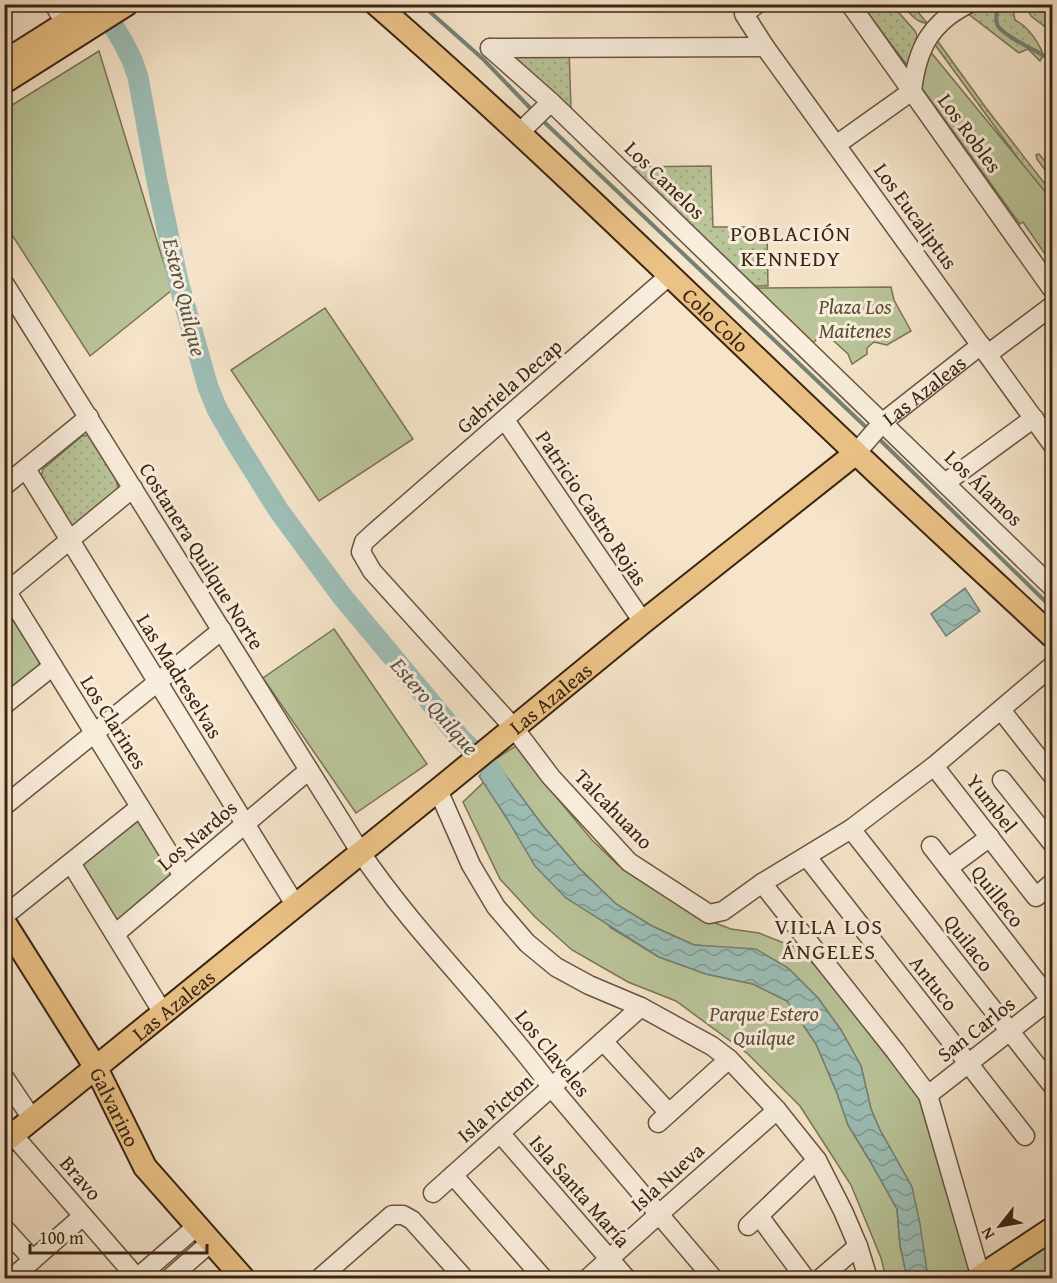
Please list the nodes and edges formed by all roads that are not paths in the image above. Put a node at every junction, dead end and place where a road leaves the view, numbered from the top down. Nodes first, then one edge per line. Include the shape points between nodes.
1 (376, 4) edge
2 (850, 4) edge
3 (968, 4) edge
4 (751, 9) edge
5 (105, 10) edge
6 (60, 14) edge
7 (765, 46) junction
8 (4, 62) edge
9 (4, 81) edge
10 (912, 91) junction
11 (545, 107) junction
12 (522, 130) junction
13 (836, 145) junction
14 (670, 275) junction
15 (1053, 289) edge
16 (7, 294) edge
17 (1053, 306) edge
18 (984, 349) junction
19 (89, 417) junction
20 (1034, 418) junction
21 (505, 420) junction
22 (881, 425) junction
23 (1052, 440) edge
24 (861, 447) junction
25 (26, 469) junction
26 (945, 483) junction
27 (4, 486) edge
28 (133, 488) junction
29 (376, 531) joint
30 (70, 541) junction
31 (1052, 585) edge
32 (6, 593) edge
33 (643, 622) junction
34 (222, 630) junction
35 (1053, 636) edge
36 (53, 666) junction
37 (1053, 666) edge
38 (157, 682) junction
39 (4, 705) edge
40 (1001, 710) junction
41 (514, 728) junction
42 (94, 733) junction
43 (934, 766) junction
44 (309, 770) junction
45 (1053, 774) edge
46 (1002, 780) dead end
47 (438, 790) junction
48 (4, 806) edge
49 (140, 807) junction
50 (245, 824) junction
51 (851, 829) junction
52 (990, 837) junction
53 (1053, 843) edge
54 (931, 846) dead end
55 (361, 853) junction
56 (807, 857) junction
57 (71, 863) junction
58 (948, 868) junction
59 (183, 876) junction
60 (762, 883) junction
61 (1053, 884) edge
62 (296, 906) junction
63 (4, 916) edge
64 (4, 922) edge
65 (115, 934) junction
66 (1052, 1000) edge
67 (641, 1007) junction
68 (163, 1013) junction
69 (1010, 1032) junction
70 (603, 1041) junction
71 (729, 1059) junction
72 (969, 1064) junction
73 (96, 1068) junction
74 (4, 1077) edge
75 (1053, 1085) edge
76 (552, 1088) junction
77 (928, 1095) junction
78 (777, 1110) junction
79 (33, 1120) junction
80 (500, 1133) junction
81 (1025, 1136) dead end
82 (9, 1139) edge
83 (817, 1161) junction
84 (453, 1175) junction
85 (433, 1193) dead end
86 (658, 1215) junction
87 (83, 1216) junction
88 (4, 1228) edge
89 (1053, 1229) edge
90 (204, 1234) junction
91 (858, 1246) junction
92 (609, 1259) junction
93 (33, 1260) junction
94 (458, 1277) edge
95 (12, 1278) edge
96 (137, 1278) edge
97 (170, 1278) edge
98 (243, 1278) edge
99 (320, 1278) edge
100 (543, 1278) edge
101 (588, 1278) edge
102 (626, 1278) edge
103 (713, 1278) edge
104 (805, 1278) edge
105 (821, 1278) edge
106 (868, 1278) edge
107 (980, 1278) edge

1 - 12 main road, Colo Colo
2 - 10 street, Los Robles
3 - 10 street via 948,15 928,37 913,76
4 - 7 street, Los Eucaliptus
5 - 6 main road
5 - 9 main road
6 - 8 main road
7 - 11 street, Los Canelos via 490,48
7 - 13 street, Los Eucaliptus
10 - 13 street
10 - 15 street, Los Robles
11 - 12 street
11 - 22 street, Los Canelos
12 - 14 main road, Colo Colo
13 - 18 street, Los Eucaliptus
14 - 21 street, Gabriela Decap
14 - 24 main road, Colo Colo
16 - 19 street, Costanera Quilque Norte
17 - 18 street, Las Azaleas
18 - 20 street, Los Eucaliptus
18 - 22 street, Las Azaleas
19 - 25 street
19 - 28 street, Costanera Quilque Norte
20 - 23 street, Los Eucaliptus
20 - 26 street
21 - 29 street, Gabriela Decap
21 - 33 street, Patricio Castro Rojas
22 - 24 street, Las Azaleas
22 - 26 street, Los Álamos
24 - 33 main road, Las Azaleas
24 - 35 main road, Colo Colo
25 - 27 street
25 - 30 street, Las Madreselvas
26 - 31 street, Los Álamos
28 - 30 street
28 - 34 street, Costanera Quilque Norte
29 - 41 street, Talcahuano via 364,542 361,552 372,571
30 - 32 street
30 - 38 street, Las Madreselvas
32 - 36 street, Los Clarines
33 - 41 main road, Las Azaleas
34 - 38 street
34 - 44 street, Costanera Quilque Norte
36 - 39 street
36 - 42 street, Los Clarines
37 - 40 street, Talcahuano
38 - 42 street
38 - 50 street, Las Madreselvas
40 - 43 street, Talcahuano
40 - 45 street
41 - 47 main road, Las Azaleas
41 - 60 street, Talcahuano via 551,777 629,862 709,914 723,910
42 - 48 street
42 - 49 street, Los Clarines
43 - 51 street, Talcahuano
43 - 52 street, Yumbel
44 - 50 street, Los Nardos
44 - 55 street, Costanera Quilque Norte
46 - 53 street
47 - 55 main road, Las Azaleas
47 - 67 street via 471,865 496,907 527,943 556,967
49 - 57 street
49 - 59 street, Los Clarines
50 - 59 street, Los Nardos
50 - 62 street, Las Madreselvas
51 - 56 street, Talcahuano
51 - 69 street, Quilaco
52 - 58 street
52 - 61 street, Yumbel via 1036,897
54 - 58 street, Quilleco
55 - 62 main road, Las Azaleas
55 - 76 street, Los Claveles via 413,923
56 - 60 street, Talcahuano
56 - 72 street, Antuco
57 - 63 street
57 - 65 street
58 - 66 street, Quilleco
59 - 65 street, Los Nardos
60 - 77 street
62 - 68 main road, Las Azaleas
64 - 73 main road, Galvarino
65 - 68 street
66 - 69 street, San Carlos
67 - 70 street, Isla Picton
67 - 71 street
68 - 73 main road, Las Azaleas
69 - 72 street, San Carlos
69 - 75 street, Quilaco
70 - 71 street via 663,1118
70 - 76 street, Isla Picton
71 - 78 street
72 - 77 street, San Carlos
72 - 81 street, Antuco
73 - 79 main road, Las Azaleas
73 - 90 main road, Galvarino via 145,1167
74 - 79 street
76 - 80 street, Isla Picton
76 - 86 street, Los Claveles
77 - 107 street
78 - 83 street
78 - 86 street, Isla Nueva
79 - 82 main road, Las Azaleas
80 - 84 street, Isla Picton
80 - 92 street, Isla Santa María
82 - 87 street, Bravo
83 - 91 street
83 - 104 street via 753,1221
84 - 85 street, Isla Picton
84 - 100 street
86 - 92 street, Isla Nueva
86 - 103 street, Los Claveles
87 - 93 street
87 - 96 street, Bravo
88 - 93 street
89 - 107 main road
90 - 96 street
90 - 97 street
90 - 98 main road, Galvarino
91 - 105 street
91 - 106 street
92 - 101 street, Isla Nueva
92 - 102 street, Isla Santa María
93 - 95 street
94 - 99 street via 412,1220 392,1215

